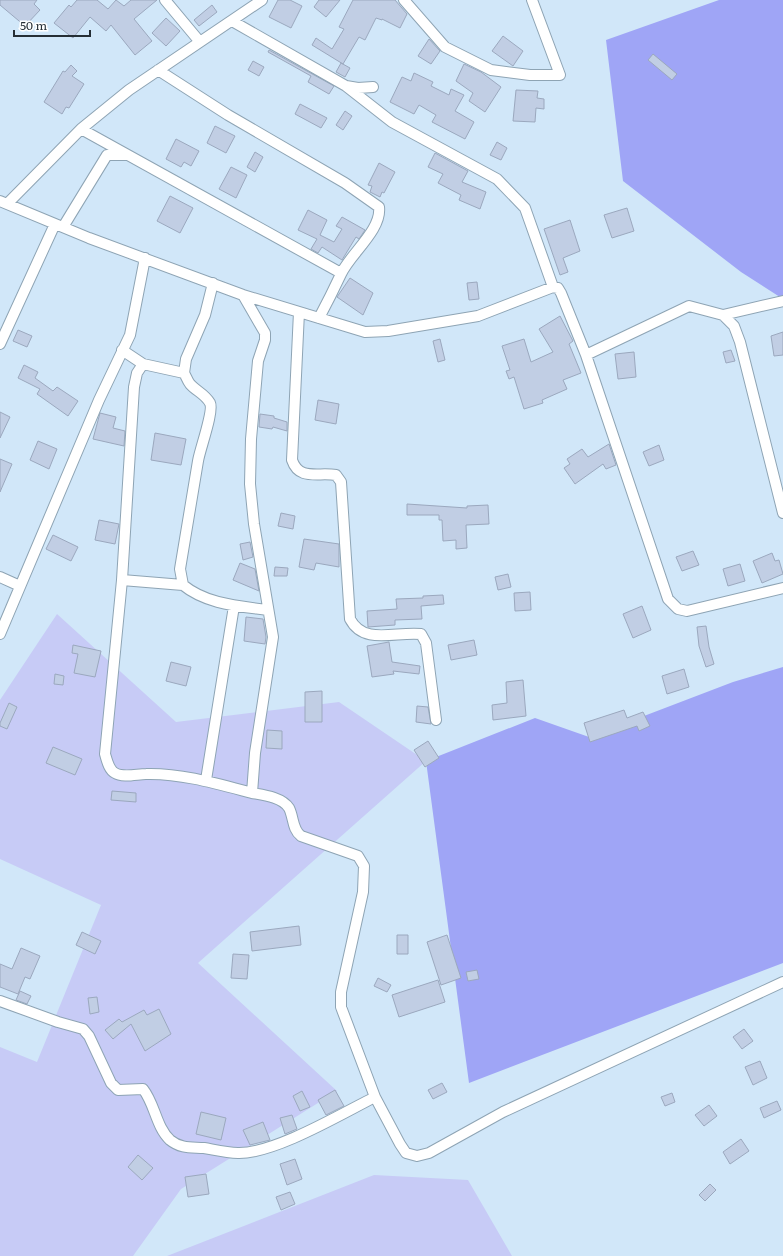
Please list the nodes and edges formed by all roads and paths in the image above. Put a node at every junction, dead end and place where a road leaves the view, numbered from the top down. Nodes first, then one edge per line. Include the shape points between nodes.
1 (165, 0) edge
2 (262, 0) edge
3 (404, 0) edge
4 (532, 0) edge
5 (232, 21) junction
6 (200, 42) junction
7 (158, 70) junction
8 (346, 86) junction
9 (373, 87) dead end
10 (81, 129) junction
11 (129, 155) junction
12 (4, 202) edge
13 (59, 225) junction
14 (145, 258) junction
15 (341, 273) junction
16 (213, 283) junction
17 (553, 287) junction
18 (243, 295) junction
19 (783, 301) edge
20 (299, 312) junction
21 (723, 315) junction
22 (318, 318) junction
23 (0, 344) edge
24 (122, 350) junction
25 (586, 355) junction
26 (143, 364) junction
27 (184, 372) junction
28 (783, 513) edge
29 (0, 577) edge
30 (122, 580) junction
31 (183, 585) junction
32 (20, 586) junction
33 (783, 588) edge
34 (234, 606) junction
35 (267, 610) junction
36 (0, 634) edge
37 (436, 720) dead end
38 (206, 780) junction
39 (252, 793) junction
40 (783, 982) edge
41 (0, 1001) edge
42 (375, 1097) junction

1 - 6 street
2 - 5 street
3 - 4 street via 445,47 491,70 530,75 560,75
5 - 6 street
5 - 8 street
6 - 7 street
7 - 10 street
7 - 15 street via 228,115 345,183 378,207 380,214 376,224
8 - 9 street
8 - 17 street via 392,122 497,179 525,208
10 - 11 street
10 - 12 street
11 - 13 street via 107,155
11 - 15 street
12 - 13 street
13 - 14 street
13 - 23 street
14 - 16 street
14 - 24 street via 130,335
15 - 22 street via 338,284
16 - 18 street
16 - 27 street via 205,315 186,359
17 - 22 street via 478,316 388,331 365,332
17 - 25 street via 558,288 561,293
18 - 20 street
18 - 35 street via 265,333 258,361 250,484
19 - 21 street
20 - 22 street
20 - 37 street via 292,460 294,468 306,474 336,475 341,482 350,619 355,629 373,636 421,634 426,643
21 - 25 street via 689,306
21 - 28 street via 734,326 740,342
24 - 26 street
24 - 32 street
25 - 33 street via 668,599 678,609 687,611
26 - 27 street
26 - 30 street via 137,373 134,387
27 - 31 street via 190,384 202,393 211,405 211,415 199,454 180,569
29 - 32 street
30 - 31 street
30 - 38 street via 105,754 110,768 115,774 123,775 147,774
31 - 34 street via 193,594
32 - 36 street
34 - 35 street
34 - 38 street
35 - 39 street via 273,637 255,753
38 - 39 street
39 - 42 street via 281,801 288,808 296,832 301,836 358,856 364,866 363,892 341,992 341,1007
40 - 42 street via 503,1112 429,1153 417,1156 406,1153
41 - 42 street via 58,1022 83,1028 111,1083 118,1090 143,1089 149,1096 164,1134 183,1147 238,1153 254,1151 277,1145

